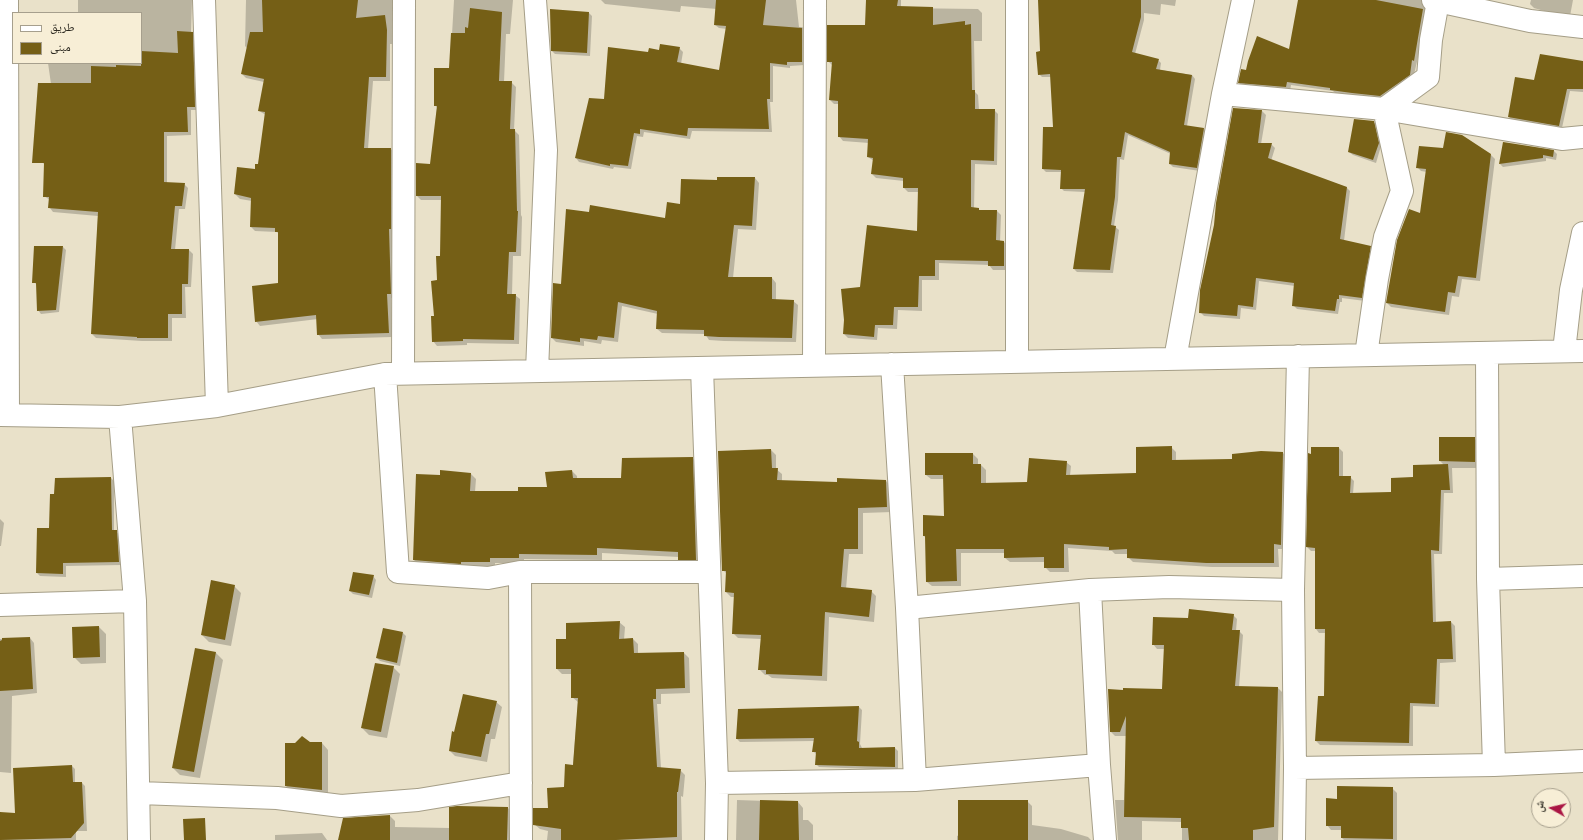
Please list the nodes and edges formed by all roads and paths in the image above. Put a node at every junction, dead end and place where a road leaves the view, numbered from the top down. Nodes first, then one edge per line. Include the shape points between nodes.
1 (7, 0) edge
2 (204, 0) edge
3 (404, 0) edge
4 (535, 0) edge
5 (814, 0) edge
6 (1017, 0) edge
7 (1243, 0) edge
8 (1436, 1) edge
9 (1490, 6) edge
10 (1583, 27) edge
11 (1223, 94) junction
12 (1384, 109) junction
13 (1583, 137) edge
14 (4, 178) edge
15 (1583, 233) edge
16 (1573, 351) edge
17 (1486, 353) junction
18 (1366, 355) junction
19 (1298, 356) junction
20 (1175, 359) junction
21 (1017, 362) junction
22 (892, 364) junction
23 (814, 365) junction
24 (702, 368) junction
25 (537, 371) junction
26 (394, 374) junction
27 (217, 406) junction
28 (4, 415) edge
29 (120, 417) junction
30 (520, 572) junction
31 (709, 572) junction
32 (1583, 576) edge
33 (1488, 579) junction
34 (1090, 590) junction
35 (1293, 590) junction
36 (135, 602) junction
37 (0, 605) edge
38 (907, 608) junction
39 (1583, 761) edge
40 (1099, 765) junction
41 (1494, 765) junction
42 (1295, 768) junction
43 (915, 780) junction
44 (717, 783) junction
45 (521, 784) junction
46 (139, 793) junction
47 (140, 840) edge
48 (521, 840) edge
49 (716, 840) edge
50 (1105, 840) edge
51 (1294, 840) edge

1 - 14 street
2 - 27 street
3 - 26 street
4 - 25 street via 546,150
5 - 23 street
6 - 21 street
7 - 11 street
8 - 9 street
8 - 12 street via 1428,77
9 - 10 street via 1530,21
11 - 12 street
11 - 20 street
12 - 13 street via 1562,139
12 - 18 street via 1402,191 1386,237
14 - 28 street
15 - 16 street via 1571,290
16 - 17 street
17 - 18 street
17 - 33 street
18 - 19 street
19 - 20 street
19 - 35 street
20 - 21 street
21 - 22 street
22 - 23 street
22 - 38 street
23 - 24 street
24 - 25 street
24 - 31 street
25 - 26 street
26 - 27 street
26 - 30 street via 398,572 488,578
27 - 29 street
28 - 29 street
29 - 36 street
30 - 31 street
30 - 45 street
31 - 44 street
32 - 33 street
33 - 41 street
34 - 35 street via 1168,587
34 - 38 street
34 - 40 street
35 - 42 street
36 - 37 street
36 - 46 street
38 - 43 street
39 - 41 street
40 - 43 street
40 - 50 street
41 - 42 street
42 - 51 street
43 - 44 street
44 - 49 street
45 - 46 street via 418,800 341,806 277,798
45 - 48 street
46 - 47 street

